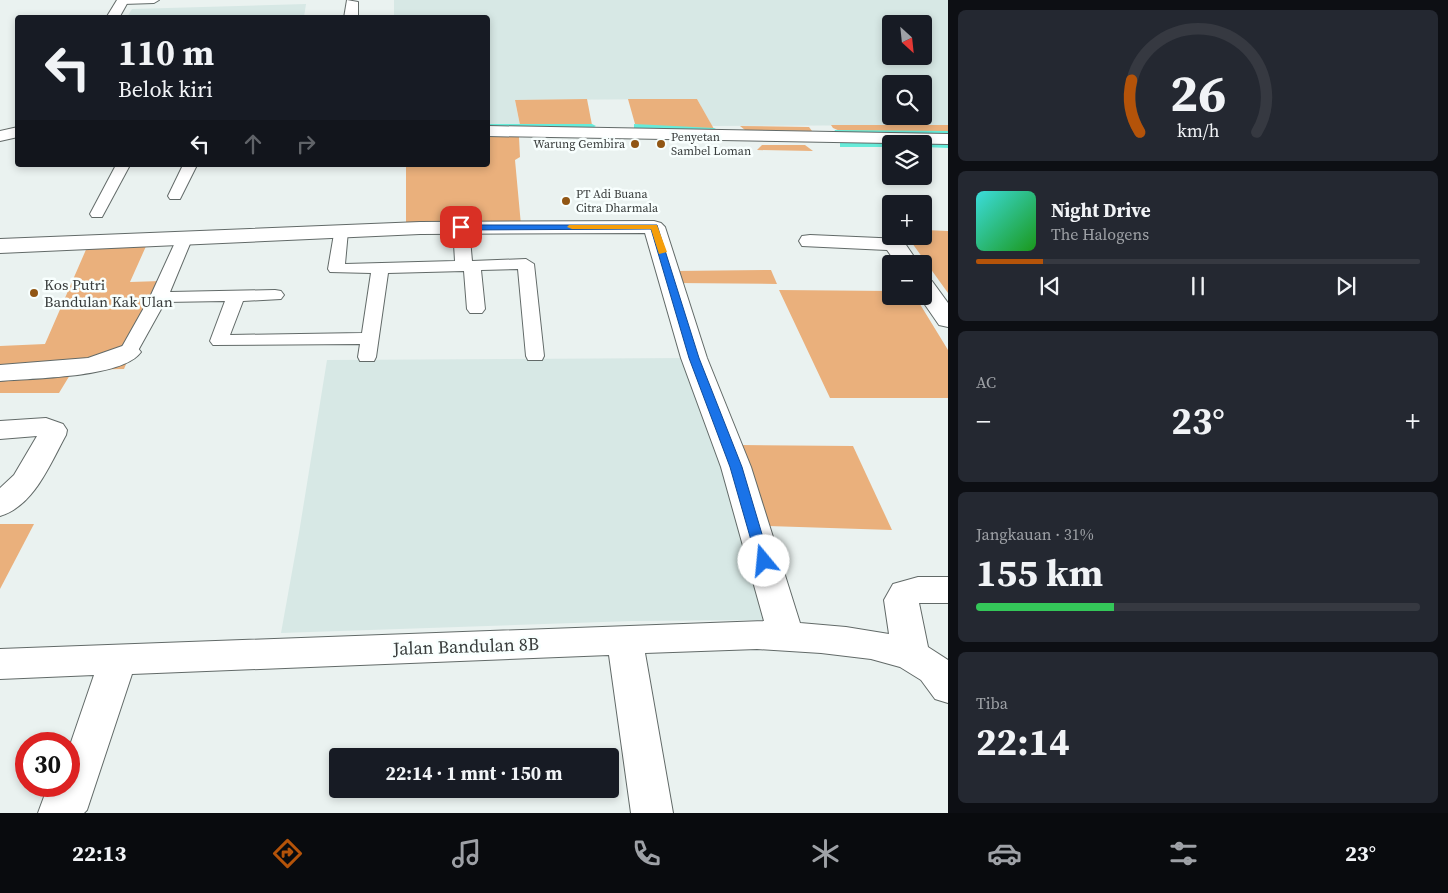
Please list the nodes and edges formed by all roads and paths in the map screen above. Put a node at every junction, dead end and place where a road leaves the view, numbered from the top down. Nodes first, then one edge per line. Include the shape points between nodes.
1 (123, 0) edge
2 (154, 0) edge
3 (352, 2) dead end
4 (114, 15) edge
5 (351, 15) edge
6 (490, 132) edge
7 (948, 139) edge
8 (122, 167) edge
9 (189, 167) edge
10 (175, 196) dead end
11 (97, 214) dead end
12 (461, 227) junction
13 (340, 231) junction
14 (184, 239) junction
15 (810, 241) dead end
16 (0, 246) edge
17 (902, 255) edge
18 (468, 266) junction
19 (380, 268) junction
20 (276, 295) dead end
21 (236, 296) junction
22 (159, 297) junction
23 (932, 297) edge
24 (476, 309) dead end
25 (948, 320) edge
26 (370, 338) junction
27 (128, 352) joint
28 (535, 356) dead end
29 (367, 357) dead end
30 (0, 373) edge
31 (0, 430) edge
32 (0, 505) edge
33 (948, 590) edge
34 (786, 636) junction
35 (625, 640) junction
36 (118, 660) junction
37 (0, 664) edge
38 (934, 669) edge
39 (59, 813) edge
40 (652, 813) edge

1 - 2 lane
1 - 4 street
3 - 5 street
6 - 7 street
8 - 11 lane
9 - 10 lane
12 - 13 street
12 - 18 lane via 463,261
12 - 34 street via 654,227 694,358 736,467
13 - 14 street
13 - 19 lane via 336,269
14 - 16 street via 43,241
14 - 22 lane
15 - 17 street via 894,244
18 - 19 lane
18 - 24 lane via 473,270
18 - 28 lane via 526,264
19 - 26 lane
20 - 21 lane
21 - 22 lane
21 - 26 lane via 219,340
22 - 27 lane
23 - 25 street
26 - 29 lane
27 - 30 street via 92,366
31 - 32 street via 46,427 53,430 25,482
33 - 38 street via 918,590 905,593 901,600
34 - 35 street, Jalan Bandulan 8B
34 - 38 street, Jalan Bandulan 8B via 870,644
35 - 36 street, Jalan Bandulan 8B
35 - 40 street
36 - 37 street, Jalan Bandulan 8B
36 - 39 street via 72,797

